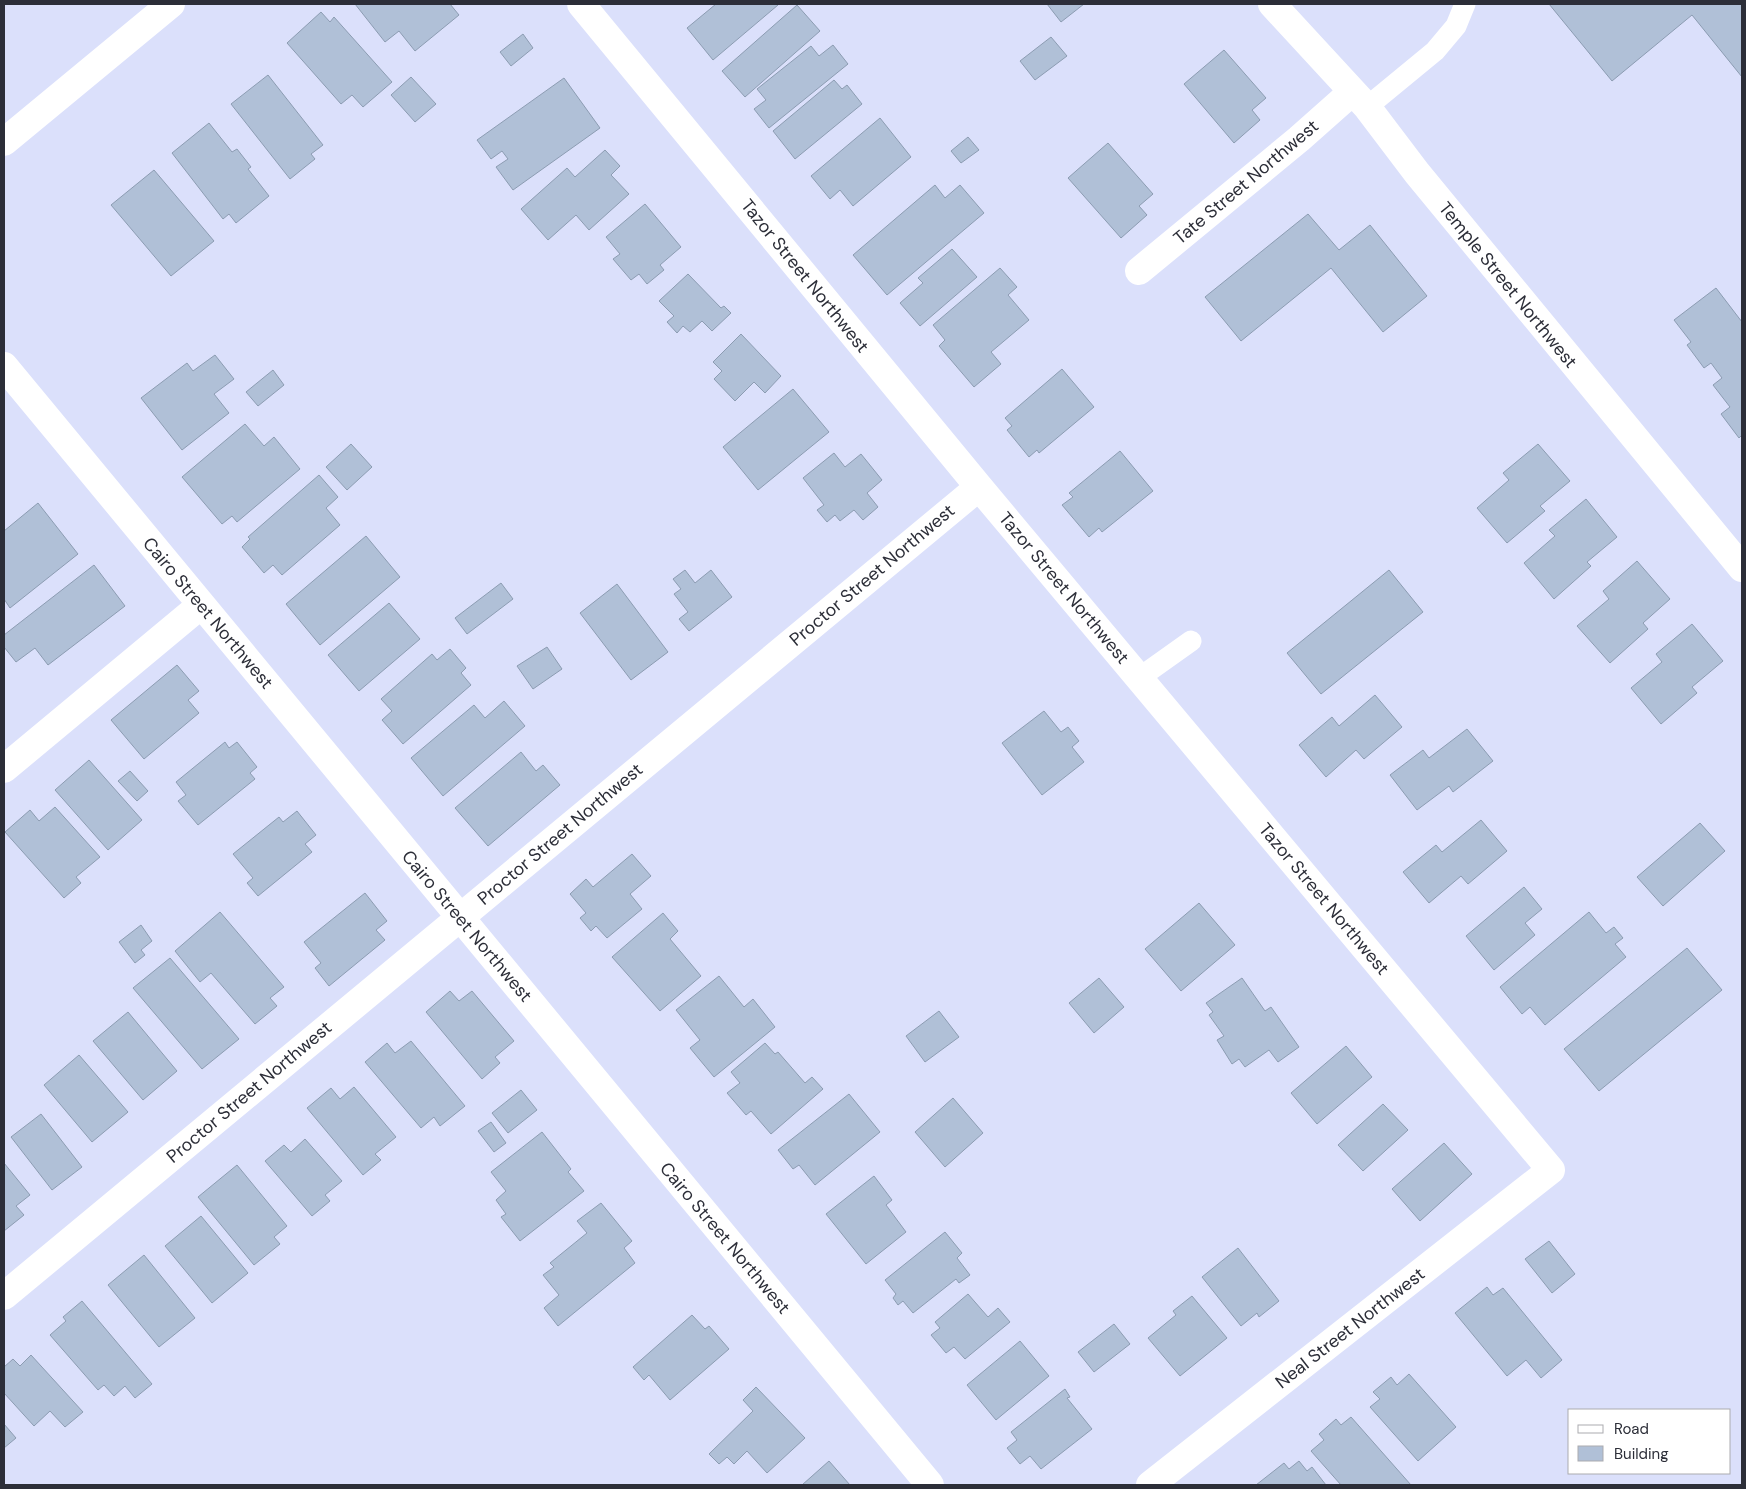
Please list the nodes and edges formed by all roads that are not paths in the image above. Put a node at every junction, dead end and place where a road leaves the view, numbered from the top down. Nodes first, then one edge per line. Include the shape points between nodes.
1 (171, 4) edge
2 (581, 4) edge
3 (1272, 4) edge
4 (1465, 4) edge
5 (1360, 100) junction
6 (4, 142) edge
7 (1139, 271) dead end
8 (4, 366) edge
9 (979, 487) junction
10 (1742, 568) edge
11 (202, 605) junction
12 (1191, 641) dead end
13 (1139, 678) junction
14 (4, 769) edge
15 (460, 917) junction
16 (1551, 1170) joint
17 (4, 1296) edge
18 (930, 1485) edge
19 (1150, 1485) edge

1 - 6 street
2 - 9 street, Tazor Street Northwest
3 - 5 street, Temple Street Northwest
4 - 5 lane via 1456,26 1435,51
5 - 7 street, Tate Street Northwest via 1299,139
5 - 10 street, Temple Street Northwest
8 - 11 street, Cairo Street Northwest
9 - 13 street, Tazor Street Northwest
9 - 15 street, Proctor Street Northwest
11 - 14 street
11 - 15 street, Cairo Street Northwest
12 - 13 lane
13 - 16 street, Tazor Street Northwest
15 - 17 street, Proctor Street Northwest
15 - 18 street, Cairo Street Northwest
16 - 19 street, Neal Street Northwest

